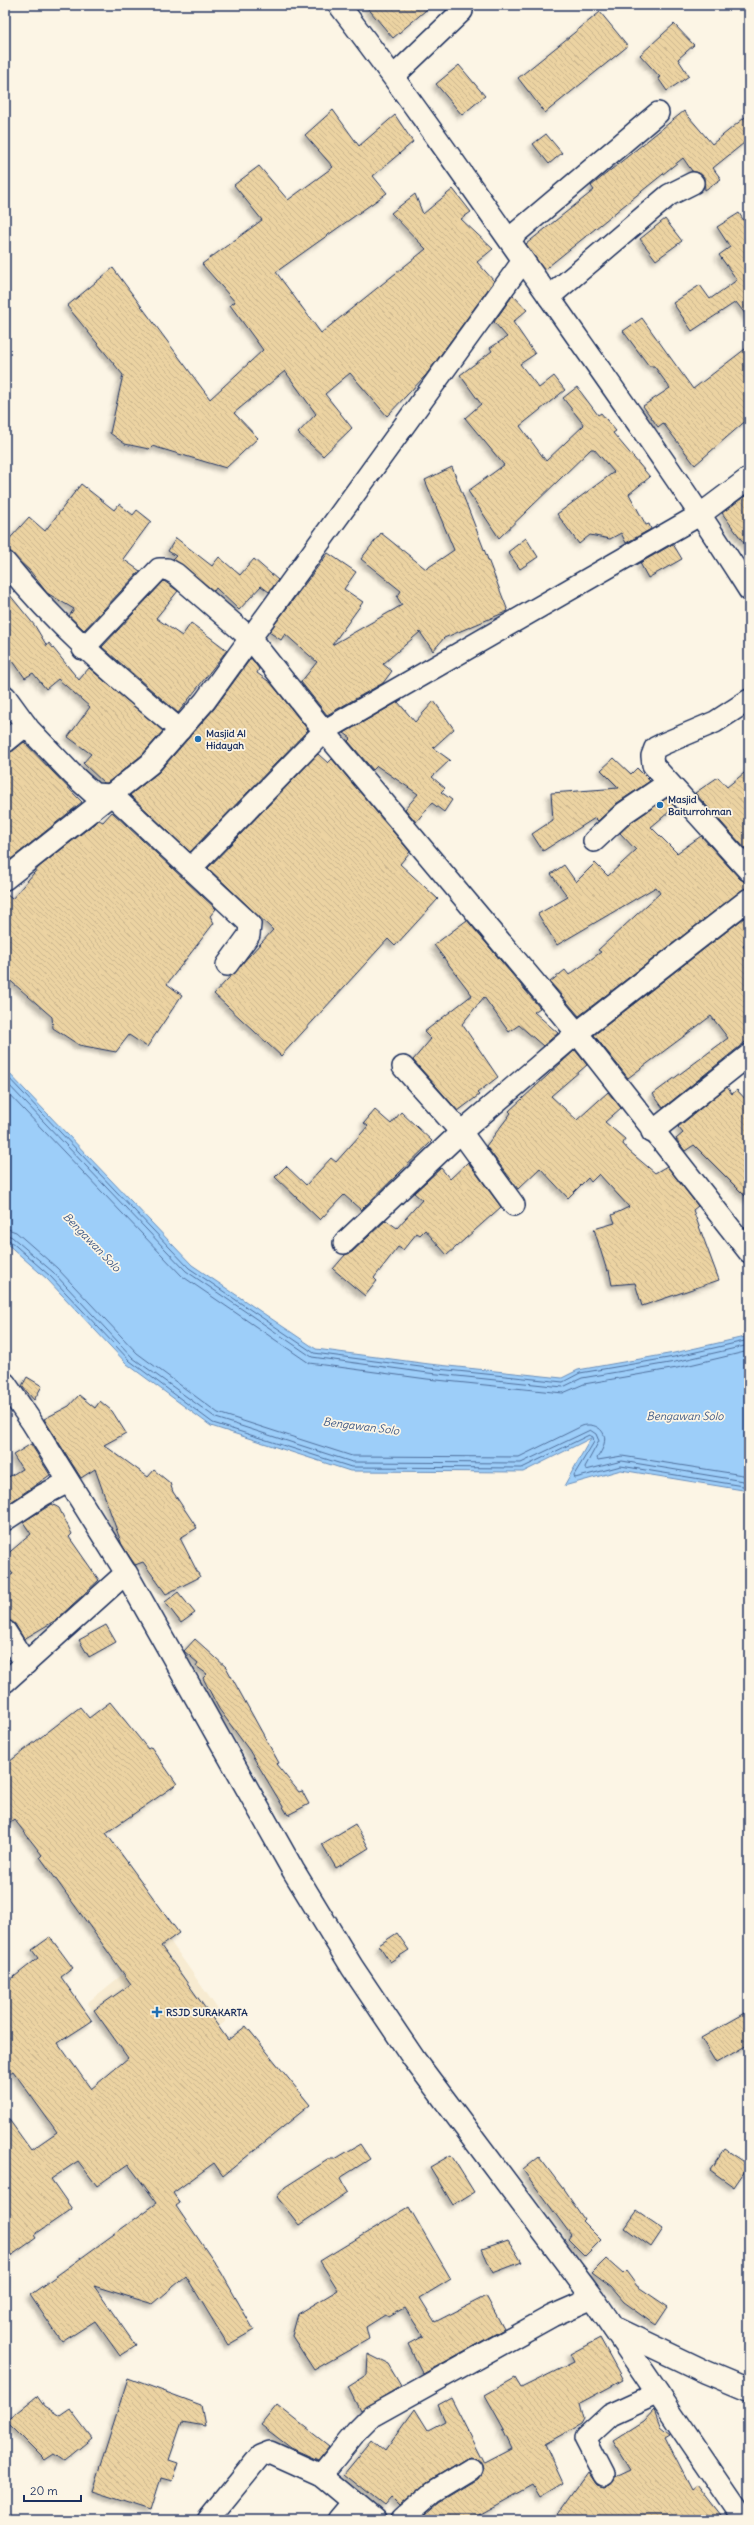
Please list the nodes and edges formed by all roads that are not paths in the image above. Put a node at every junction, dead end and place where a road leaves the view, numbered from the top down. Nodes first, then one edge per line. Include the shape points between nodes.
1 (340, 5) edge
2 (462, 11) dead end
3 (394, 76) junction
4 (658, 113) dead end
5 (693, 183) dead end
6 (509, 239) junction
7 (524, 261) junction
8 (549, 297) junction
9 (749, 478) edge
10 (701, 514) junction
11 (5, 562) edge
12 (749, 590) edge
13 (250, 638) junction
14 (83, 648) junction
15 (5, 696) edge
16 (749, 700) edge
17 (26, 725) junction
18 (180, 730) junction
19 (324, 731) junction
20 (5, 742) edge
21 (668, 783) junction
22 (112, 795) junction
23 (594, 841) dead end
24 (192, 868) junction
25 (749, 871) edge
26 (5, 879) edge
27 (749, 899) edge
28 (227, 965) dead end
29 (577, 1033) junction
30 (749, 1055) edge
31 (403, 1068) dead end
32 (462, 1132) junction
33 (652, 1132) junction
34 (514, 1205) dead end
35 (344, 1243) dead end
36 (749, 1252) edge
37 (5, 1383) edge
38 (68, 1482) junction
39 (5, 1520) edge
40 (126, 1573) junction
41 (5, 1631) edge
42 (26, 1664) junction
43 (5, 1682) edge
44 (593, 2298) junction
45 (613, 2327) junction
46 (749, 2390) edge
47 (658, 2393) junction
48 (471, 2469) dead end
49 (321, 2474) junction
50 (604, 2474) dead end
51 (353, 2502) junction
52 (208, 2520) edge
53 (338, 2520) edge
54 (375, 2520) edge
55 (401, 2520) edge
56 (744, 2520) edge

1 - 3 street
2 - 3 street
3 - 6 street
4 - 6 street
5 - 8 street via 669,195
6 - 7 street
7 - 8 street
7 - 13 street
8 - 10 street
9 - 10 street
10 - 12 street
10 - 19 street
11 - 14 street
13 - 14 street via 176,574 159,568
13 - 18 street via 205,701
13 - 19 street
14 - 18 street
15 - 17 street
16 - 21 street via 714,722 655,748 652,756 653,765
17 - 20 street
17 - 22 street via 94,794
18 - 22 street via 150,764
19 - 24 street
19 - 29 street
21 - 23 street via 624,814
21 - 25 street
22 - 24 street
22 - 26 street
24 - 28 street via 250,924 252,930
27 - 29 street
29 - 32 street
29 - 33 street
30 - 33 street
31 - 32 street
32 - 34 street
32 - 35 street
33 - 36 street
37 - 38 street
38 - 39 street
38 - 40 street
40 - 42 street
40 - 44 street via 293,1870 352,1967 414,2059
41 - 42 street
42 - 43 street
44 - 45 street
44 - 49 street via 552,2316 372,2416
45 - 46 street
45 - 47 street
47 - 50 street via 610,2415 585,2438 582,2445
47 - 56 street
48 - 55 street via 433,2492
49 - 51 street
49 - 52 street via 276,2453 264,2453
51 - 53 street
51 - 54 street

